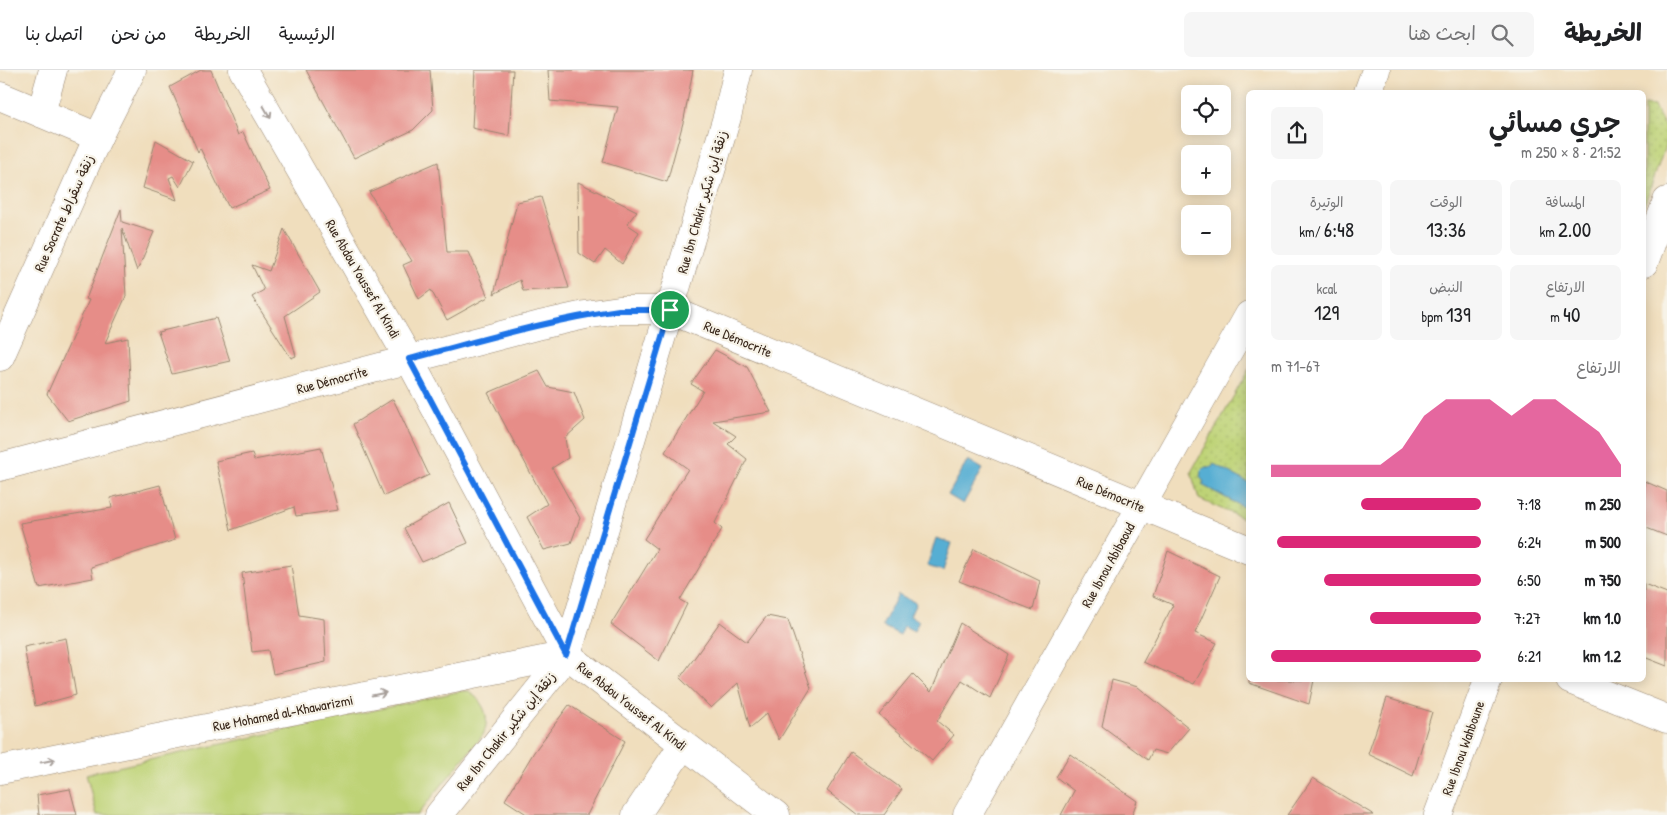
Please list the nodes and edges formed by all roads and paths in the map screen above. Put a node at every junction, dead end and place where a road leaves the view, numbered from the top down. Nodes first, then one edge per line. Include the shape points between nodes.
1 (53, 70) edge
2 (132, 70) edge
3 (243, 70) edge
4 (738, 70) edge
5 (1376, 70) edge
6 (1369, 90) edge
7 (0, 96) edge
8 (41, 113) junction
9 (98, 137) junction
10 (1667, 201) edge
11 (1646, 258) edge
12 (670, 310) junction
13 (1246, 320) edge
14 (0, 357) edge
15 (409, 359) junction
16 (0, 467) edge
17 (1141, 507) junction
18 (1246, 549) edge
19 (566, 655) junction
20 (1487, 682) edge
21 (1575, 682) edge
22 (1667, 719) edge
23 (683, 746) junction
24 (0, 770) edge
25 (439, 815) edge
26 (636, 815) edge
27 (776, 815) edge
28 (967, 815) edge
29 (1438, 815) edge

1 - 8 street
2 - 9 street, Rue Socrate زنقة سقراط
3 -> 15 street, Rue Abdou Youssef Al Kindi
4 - 12 street, Rue Ibn Chakir زنقة إبن شكير
5 - 6 street
7 - 8 street
8 - 9 street
9 - 14 street, Rue Socrate زنقة سقراط
10 - 11 street
12 - 15 street, Rue Démocrite via 619,310 585,315
12 - 17 street, Rue Démocrite
12 - 19 street, Rue Ibn Chakir زنقة إبن شكير
13 - 17 street, Rue Ibnou Abibaoud
15 - 16 street, Rue Démocrite
15 - 19 street, Rue Abdou Youssef Al Kindi
17 - 18 street, Rue Démocrite
17 - 28 street, Rue Ibnou Abibaoud
19 - 23 street, Rue Abdou Youssef Al Kindi
24 -> 19 street, Rue Mohamed al-Khawarizmi
19 - 25 street, Rue Ibn Chakir زنقة إبن شكير
20 - 29 street, Rue Ibnou Wahboune
21 - 22 street
23 - 26 street
23 - 27 street, Rue Abdou Youssef Al Kindi

